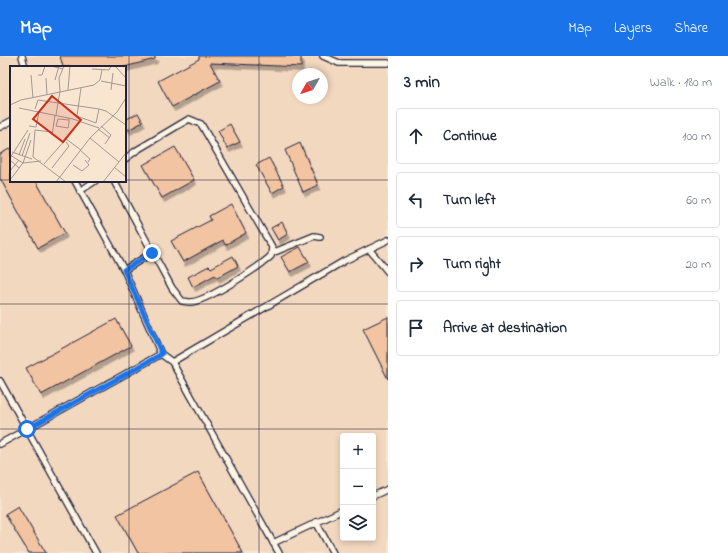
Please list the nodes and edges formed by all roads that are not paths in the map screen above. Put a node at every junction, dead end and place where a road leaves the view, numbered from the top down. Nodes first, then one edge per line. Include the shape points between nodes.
1 (22, 56) edge
2 (323, 56) edge
3 (388, 63) edge
4 (25, 66) edge
5 (10, 122) edge
6 (0, 127) edge
7 (126, 157) edge
8 (76, 182) edge
9 (93, 182) edge
10 (115, 182) edge
11 (80, 190) junction
12 (320, 238) dead end
13 (387, 242) edge
14 (369, 249) junction
15 (152, 253) junction
16 (272, 253) junction
17 (124, 270) junction
18 (388, 272) edge
19 (162, 354) junction
20 (172, 362) junction
21 (0, 381) edge
22 (27, 429) junction
23 (0, 444) edge
24 (388, 489) edge
25 (376, 495) edge
26 (340, 511) edge
27 (316, 522) junction
28 (273, 543) junction
29 (96, 553) edge
30 (279, 553) edge
31 (333, 553) edge

1 - 4 lane
2 - 3 lane via 339,63
5 - 6 lane
7 - 16 lane via 190,119 201,124 272,247
8 - 11 lane
9 - 11 lane
10 - 15 lane
11 - 17 lane
12 - 16 lane via 314,236
13 - 14 lane
14 - 18 lane
14 - 20 lane via 344,261
15 - 16 lane via 182,301 191,302 215,293 263,263 272,256
15 - 17 lane
17 - 19 lane
19 - 20 lane
19 - 22 lane
20 - 28 lane
21 - 22 lane
22 - 23 lane
22 - 29 lane
24 - 25 lane
26 - 27 lane
27 - 28 lane
27 - 31 lane
28 - 30 lane

